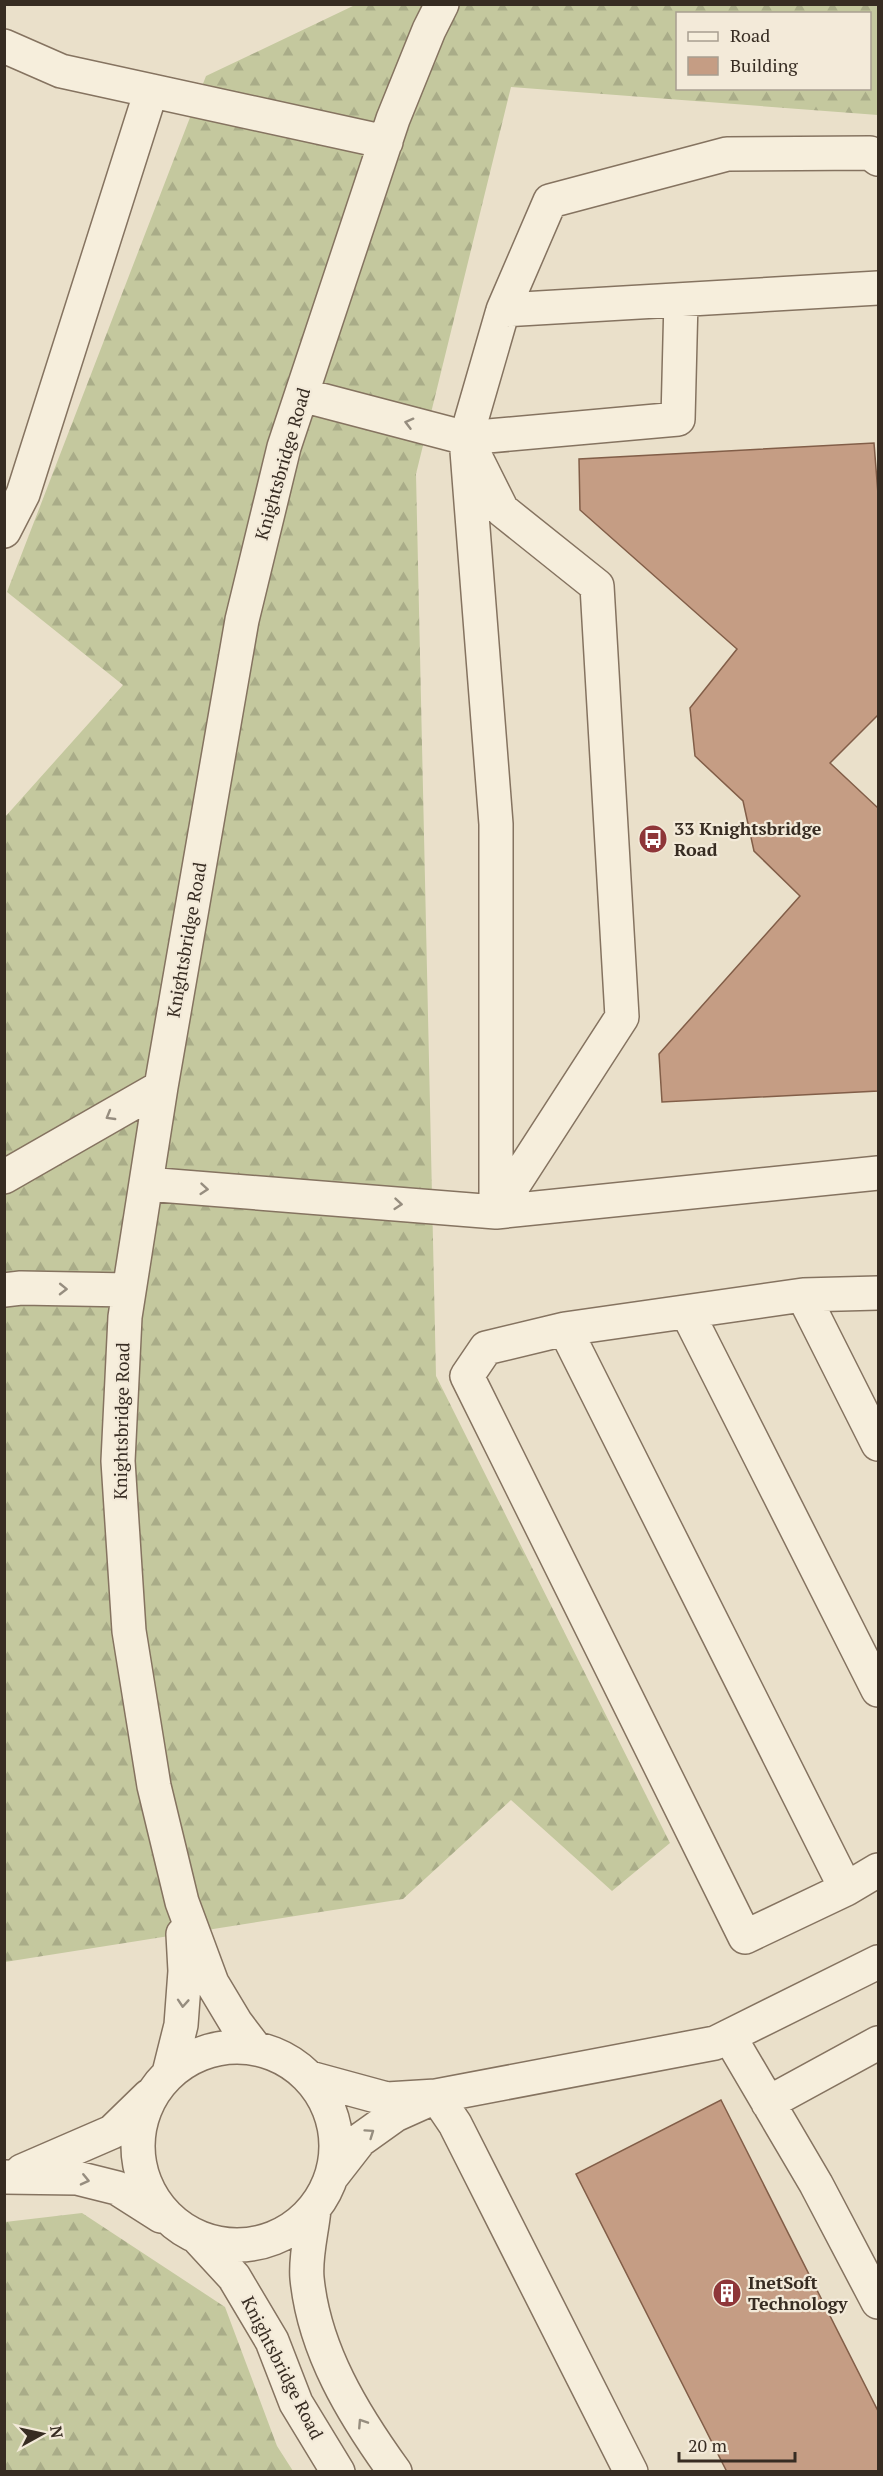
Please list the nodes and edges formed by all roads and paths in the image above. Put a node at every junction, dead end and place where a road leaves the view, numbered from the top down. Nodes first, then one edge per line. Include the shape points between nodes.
1 (442, 4) edge
2 (4, 45) edge
3 (151, 91) junction
4 (386, 142) junction
5 (879, 159) edge
6 (879, 288) edge
7 (681, 300) junction
8 (503, 310) junction
9 (302, 395) junction
10 (466, 438) junction
11 (4, 531) edge
12 (161, 1087) junction
13 (879, 1173) edge
14 (4, 1177) edge
15 (146, 1184) junction
16 (496, 1212) junction
17 (4, 1290) edge
18 (129, 1290) junction
19 (879, 1293) edge
20 (803, 1295) junction
21 (687, 1312) junction
22 (566, 1329) junction
23 (879, 1444) edge
24 (879, 1690) edge
25 (879, 1870) edge
26 (846, 1889) junction
27 (182, 1902) junction
28 (879, 1962) edge
29 (729, 2036) junction
30 (879, 2043) edge
31 (255, 2048) junction
32 (310, 2078) junction
33 (160, 2083) junction
34 (436, 2096) junction
35 (768, 2103) junction
36 (332, 2176) junction
37 (5, 2177) edge
38 (314, 2209) junction
39 (171, 2222) junction
40 (199, 2239) junction
41 (879, 2302) edge
42 (338, 2472) edge
43 (395, 2472) edge
44 (631, 2472) edge

1 - 4 street, Knightsbridge Road
2 - 3 street via 61,71
3 - 4 street
3 - 11 street via 23,494
4 - 9 street, Knightsbridge Road
5 - 8 street via 870,153 727,154 550,201
6 - 7 street
7 - 8 street
7 - 10 street via 678,419
8 - 10 street
10 -> 9 street
9 - 12 street, Knightsbridge Road via 284,447 242,620
10 - 16 street via 496,824
10 - 16 street via 502,510 597,586 622,1017
12 -> 14 street
12 - 15 street, Knightsbridge Road
13 - 16 street
15 -> 16 street
15 - 18 street, Knightsbridge Road
17 -> 18 street
18 - 27 street, Knightsbridge Road via 118,1461 129,1631 154,1786
19 - 20 street
20 - 21 street
20 - 23 street
21 - 22 street
21 - 24 street
22 - 26 street
22 - 26 street via 486,1348 467,1376 745,1936
25 - 26 street
27 - 31 street, Knightsbridge Road via 212,1983
27 -> 33 street, Knightsbridge Road via 185,1982 181,2025
28 - 29 street
29 - 34 street via 715,2043
29 - 35 street
30 - 35 street
31 - 32 street via 285,2059
31 - 33 street via 224,2047 194,2056
32 - 34 street via 387,2099
32 - 36 street via 325,2100 334,2124 337,2151
33 - 37 street via 112,2132
33 - 39 street via 141,2118 137,2146 141,2175 153,2201
36 -> 34 street via 360,2140 395,2115
34 - 44 street via 455,2124
35 - 41 street
36 - 38 street
37 -> 39 street via 77,2178 117,2188
38 - 40 street via 291,2230 262,2243 230,2246
43 -> 38 street via 345,2397 317,2333 307,2276
39 - 40 street
40 - 42 street, Knightsbridge Road via 234,2277 272,2342 296,2403

